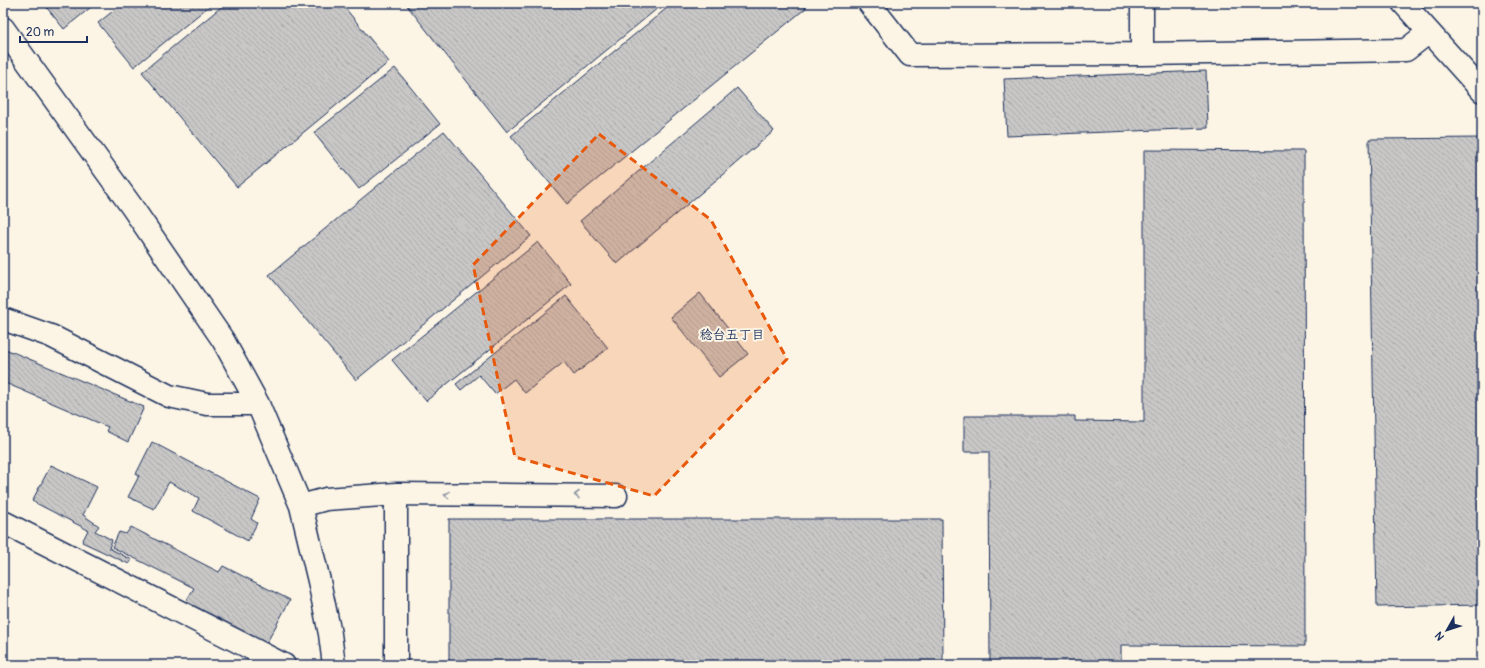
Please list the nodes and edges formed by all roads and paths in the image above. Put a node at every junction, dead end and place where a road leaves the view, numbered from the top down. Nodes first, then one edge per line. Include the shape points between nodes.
1 (869, 3) edge
2 (1142, 3) edge
3 (1403, 3) edge
4 (3, 28) edge
5 (1429, 32) junction
6 (1142, 54) junction
7 (1482, 91) edge
8 (3, 319) edge
9 (258, 404) junction
10 (396, 494) junction
11 (616, 496) dead end
12 (301, 506) junction
13 (3, 522) edge
14 (284, 665) edge
15 (334, 665) edge
16 (396, 665) edge

1 - 6 street via 910,55
2 - 6 street
3 - 5 street
4 - 9 street via 224,340
5 - 6 street via 1406,50
5 - 7 street
8 - 9 street via 51,336 169,396 207,404
9 - 12 street
11 -> 10 street
10 - 12 street via 326,499
10 - 16 street
12 - 15 street via 319,581
13 - 14 street

